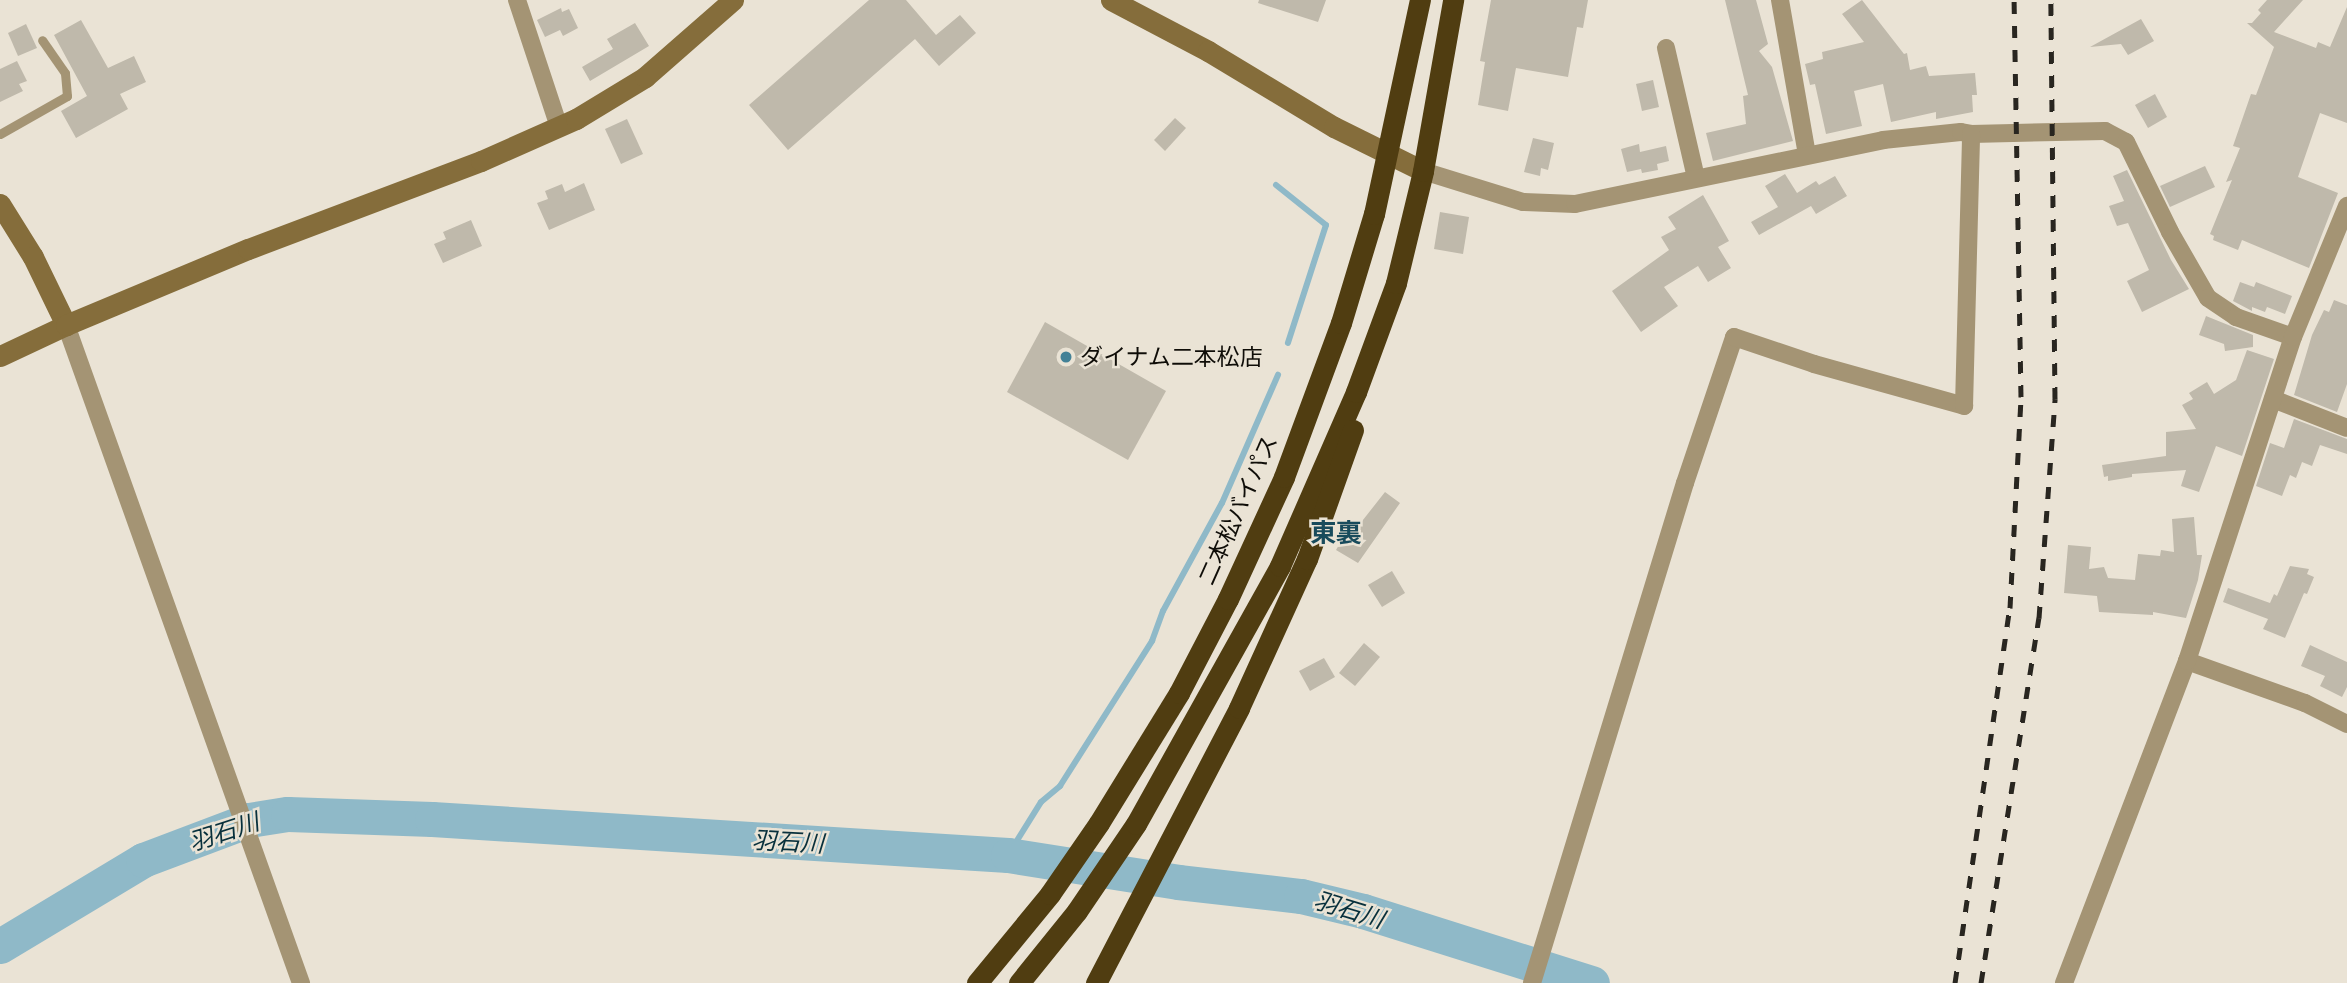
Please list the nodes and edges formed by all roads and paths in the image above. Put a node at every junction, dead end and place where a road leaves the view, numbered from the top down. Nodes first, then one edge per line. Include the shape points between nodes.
1 (517, 0) edge
2 (733, 0) edge
3 (1111, 0) edge
4 (1420, 0) edge
5 (1453, 0) edge
6 (1780, 0) edge
7 (42, 40) dead end
8 (1667, 48) dead end
9 (558, 127) junction
10 (0, 134) edge
11 (1971, 134) junction
12 (1807, 155) junction
13 (1387, 156) junction
14 (1423, 172) junction
15 (1696, 178) junction
16 (0, 204) edge
17 (2346, 211) edge
18 (1396, 283) junction
19 (66, 325) junction
20 (2293, 337) junction
21 (0, 356) edge
22 (2273, 399) junction
23 (2347, 428) edge
24 (2187, 661) junction
25 (2347, 724) edge
26 (301, 983) edge
27 (977, 983) edge
28 (1019, 983) edge
29 (1096, 983) edge
30 (1532, 983) edge
31 (2064, 983) edge

1 - 9 street
2 - 9 street via 645,77
3 - 13 street
4 - 13 highway, 二本松バイパス
5 - 14 highway
6 - 12 street
7 - 10 lane via 65,73 66,96
8 - 15 street
9 - 19 street
11 - 12 street via 1883,140
11 - 20 street via 2105,131 2118,135 2134,156 2208,298 2236,317
11 - 30 street via 1964,406 1734,337
12 - 15 street
13 - 14 street
13 - 27 highway, 二本松バイパス via 1340,323 1284,477 1228,600 1179,693 1099,823 1050,894
14 - 15 street via 1510,198 1556,205 1596,201
14 - 18 highway
16 - 19 street via 33,257
17 - 20 street
18 - 28 highway via 1356,392 1280,566 1136,824 1077,911
18 - 29 highway via 1381,349 1307,559 1239,708
19 - 21 street
19 - 26 street
20 - 22 street
22 - 23 street
22 - 24 street
24 - 25 street via 2305,703
24 - 31 street

